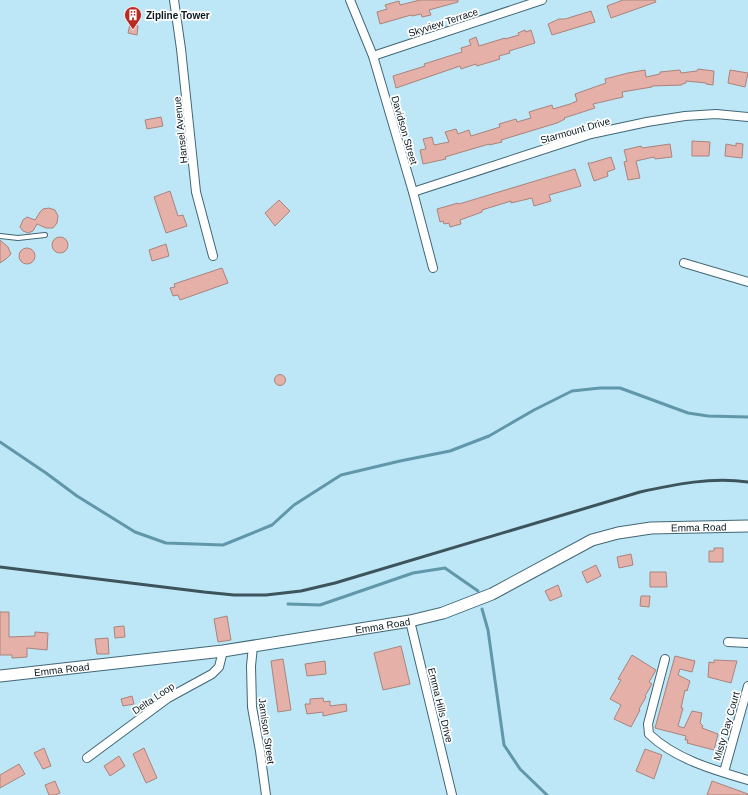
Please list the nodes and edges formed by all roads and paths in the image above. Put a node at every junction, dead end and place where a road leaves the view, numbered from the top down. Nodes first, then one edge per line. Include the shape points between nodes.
1 (174, 0) edge
2 (350, 0) edge
3 (542, 0) edge
4 (373, 56) junction
5 (748, 117) edge
6 (413, 192) junction
7 (45, 235) dead end
8 (0, 236) edge
9 (213, 256) dead end
10 (684, 263) dead end
11 (433, 268) dead end
12 (748, 282) edge
13 (748, 526) edge
14 (410, 620) junction
15 (728, 642) dead end
16 (748, 643) edge
17 (253, 646) junction
18 (223, 651) junction
19 (665, 659) dead end
20 (0, 676) edge
21 (748, 686) edge
22 (87, 758) dead end
23 (724, 772) junction
24 (748, 780) edge
25 (266, 795) edge
26 (452, 795) edge

1 - 9 street, Hansel Avenue via 196,192
2 - 4 street, Davidson Street
3 - 4 street, Skyview Terrace
4 - 6 street, Davidson Street
5 - 6 street, Starmount Drive via 716,114 685,116 591,134
6 - 11 street, Davidson Street
7 - 8 lane via 18,238
10 - 12 street
13 - 14 street, Emma Road via 651,528 592,540 492,594 443,612
14 - 17 street, Emma Road
14 - 26 street, Emma Hills Drive
15 - 16 street
17 - 18 street, Emma Road
17 - 25 street, Jamison Street via 252,707
18 - 20 street, Emma Road
18 - 22 street, Delta Loop via 219,667 212,674 168,698
19 - 23 street via 648,724 649,734 660,744
21 - 23 street, Misty Day Court
23 - 24 street

